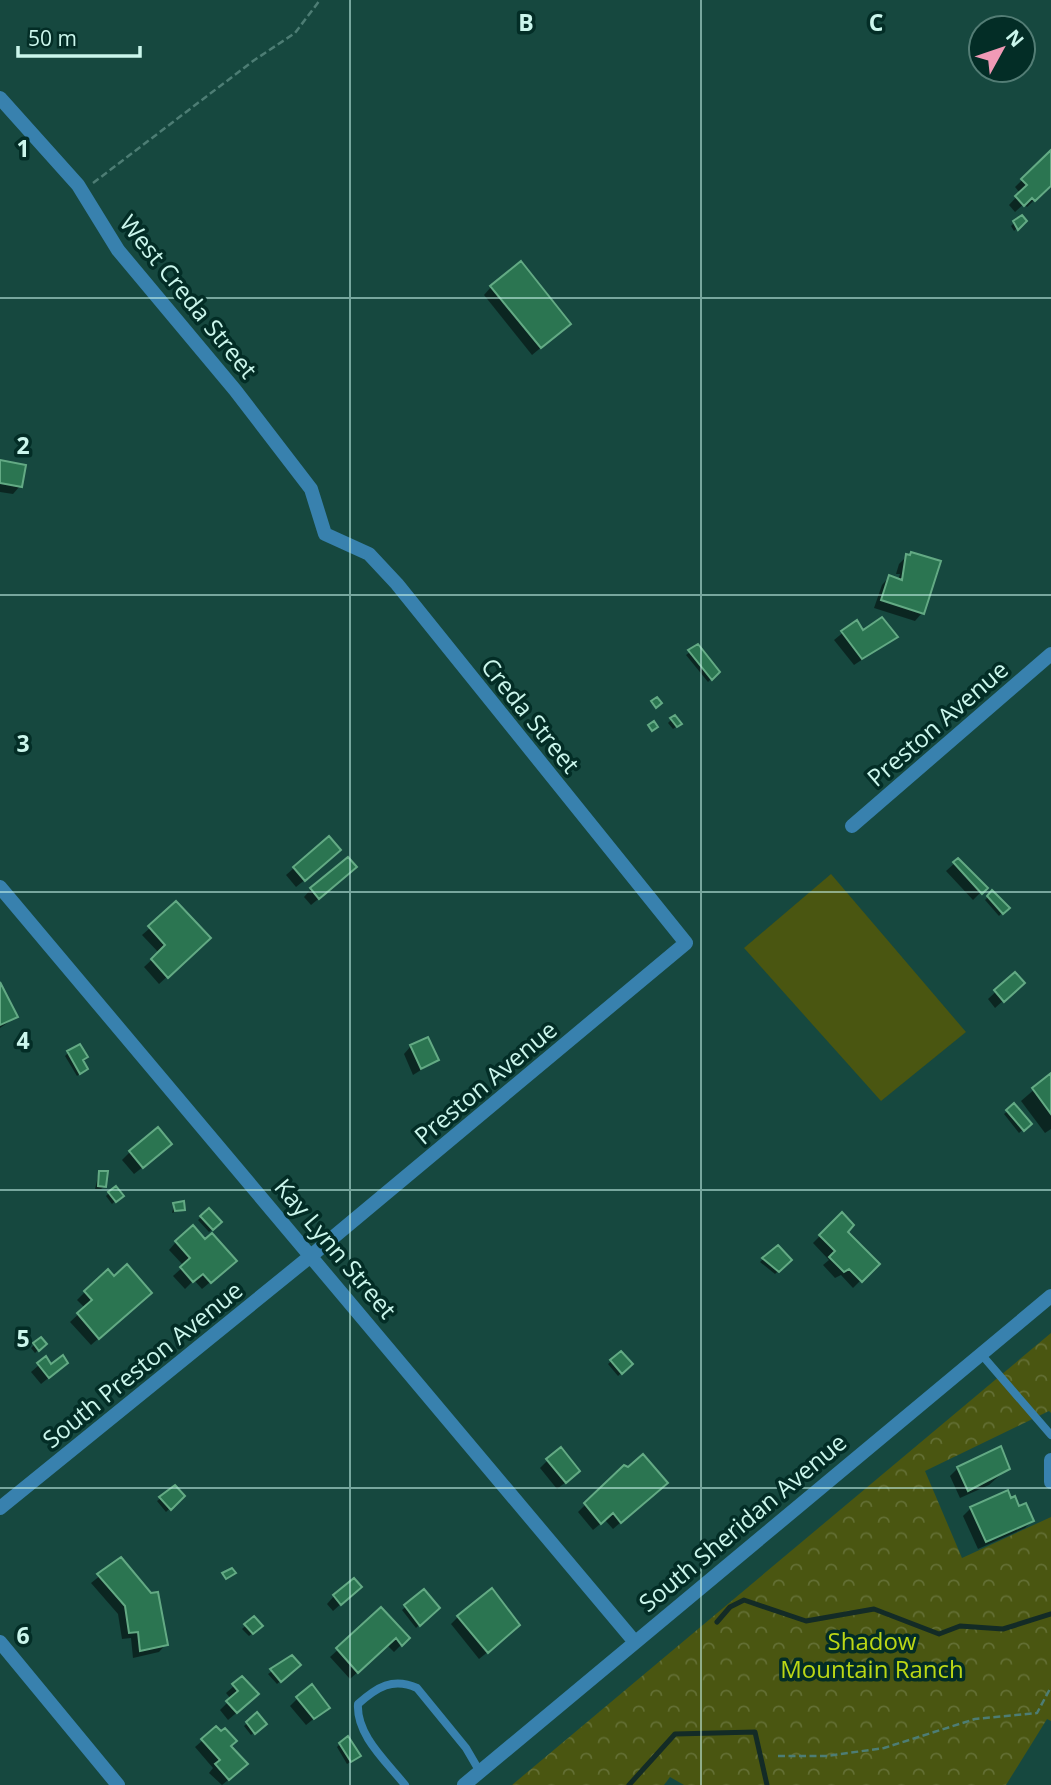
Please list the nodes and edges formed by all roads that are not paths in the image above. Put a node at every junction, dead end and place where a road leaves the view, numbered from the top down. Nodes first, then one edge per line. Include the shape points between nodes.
1 (0, 98) edge
2 (325, 534) joint
3 (1051, 654) edge
4 (852, 826) dead end
5 (2, 894) edge
6 (686, 943) joint
7 (312, 1255) junction
8 (1051, 1296) edge
9 (981, 1354) junction
10 (1051, 1435) edge
11 (1047, 1457) edge
12 (1051, 1482) edge
13 (0, 1508) edge
14 (634, 1641) junction
15 (0, 1642) edge
16 (480, 1772) junction
17 (118, 1785) edge
18 (405, 1785) edge
19 (464, 1785) edge

1 - 2 street, West Creda Street via 81,190 118,250 311,489
2 - 6 street, Creda Street via 369,554 397,584
3 - 4 street, Preston Avenue
5 - 7 street, Kay Lynn Street
6 - 7 street, Preston Avenue
7 - 13 street, South Preston Avenue
7 - 14 street, Kay Lynn Street
8 - 9 street, South Sheridan Avenue
9 - 10 lane
9 - 14 street, South Sheridan Avenue
11 - 12 street
14 - 16 street, South Sheridan Avenue
15 - 17 street
16 - 18 lane via 417,1688 391,1682 358,1703 357,1717 361,1729
16 - 19 street, South Sheridan Avenue

